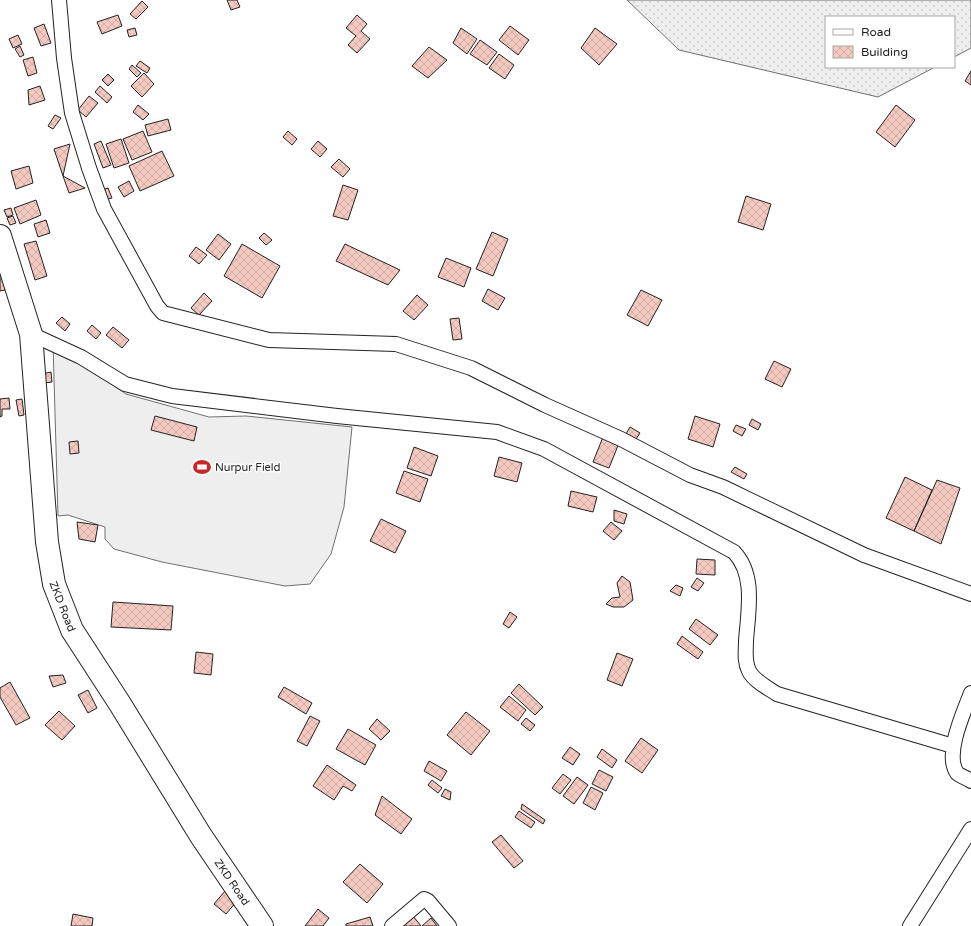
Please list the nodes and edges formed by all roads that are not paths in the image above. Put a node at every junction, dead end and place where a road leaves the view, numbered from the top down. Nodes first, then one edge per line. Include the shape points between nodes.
1 (59, 0) edge
2 (0, 236) edge
3 (31, 334) junction
4 (971, 594) edge
5 (971, 694) edge
6 (953, 746) junction
7 (971, 781) edge
8 (971, 829) edge
9 (262, 926) edge
10 (392, 926) edge
11 (448, 926) edge
12 (910, 926) edge

1 - 4 street via 72,113 89,168 104,209 163,313 269,340 396,344 472,368 545,406 621,439 690,475 723,487 864,555
2 - 3 main road, ZKD Road
3 - 6 street via 81,357 125,384 172,396 497,432 544,449 738,555 745,570 749,589 745,660 749,672 759,682 777,694
3 - 9 main road, ZKD Road via 47,542 54,584 72,630 201,836
5 - 6 street
6 - 7 street via 954,766 958,773
8 - 12 street
10 - 11 street via 424,899

